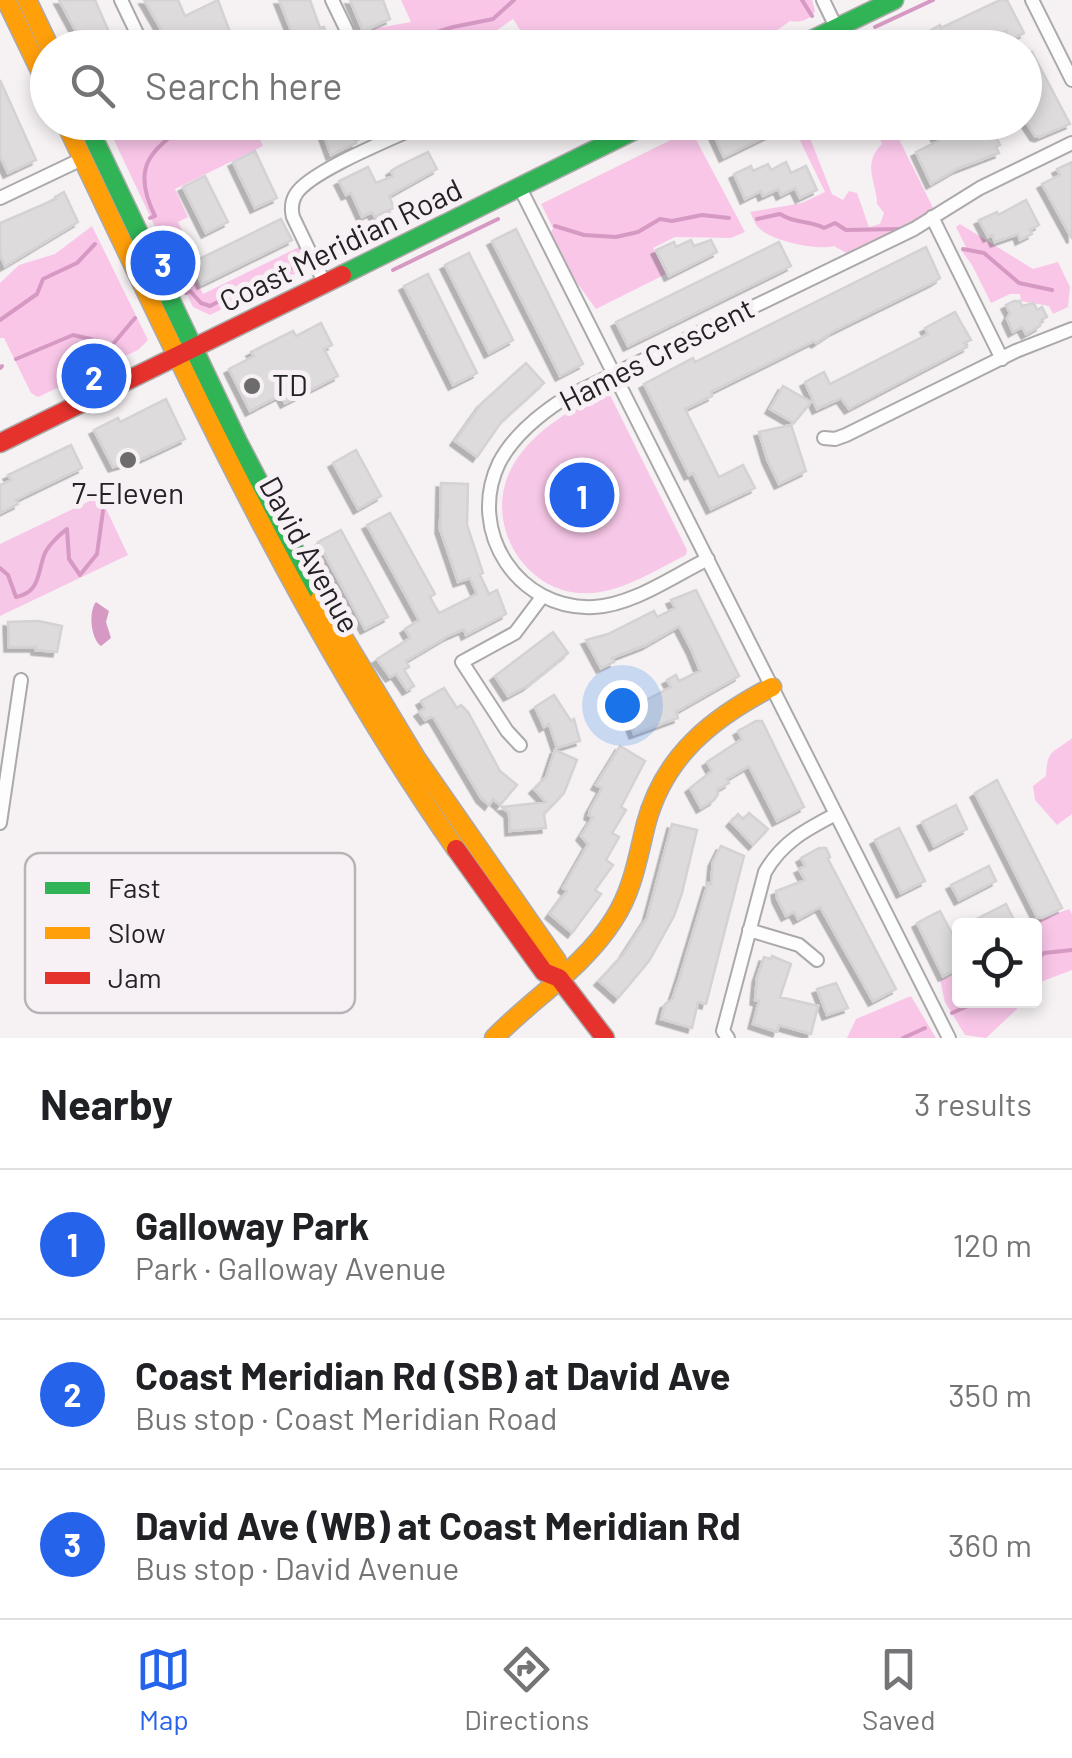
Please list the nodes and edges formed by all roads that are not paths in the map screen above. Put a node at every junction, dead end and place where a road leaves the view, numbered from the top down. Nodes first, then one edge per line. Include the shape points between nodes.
1 (6, 0) edge
2 (27, 0) edge
3 (121, 0) edge
4 (332, 0) edge
5 (823, 0) edge
6 (894, 0) edge
7 (1032, 0) edge
8 (836, 28) junction
9 (41, 30) edge
10 (135, 30) edge
11 (347, 30) edge
12 (832, 30) edge
13 (30, 50) edge
14 (1072, 80) edge
15 (73, 140) edge
16 (94, 140) edge
17 (391, 140) edge
18 (615, 140) edge
19 (1072, 143) edge
20 (82, 159) junction
21 (520, 188) junction
22 (0, 198) edge
23 (932, 217) junction
24 (324, 284) junction
25 (1072, 329) edge
26 (185, 353) junction
27 (1002, 358) junction
28 (614, 373) junction
29 (824, 438) dead end
30 (0, 443) edge
31 (708, 559) junction
32 (542, 596) junction
33 (22, 680) dead end
34 (772, 687) junction
35 (520, 744) dead end
36 (836, 814) junction
37 (0, 823) edge
38 (749, 930) junction
39 (817, 960) dead end
40 (559, 978) junction
41 (494, 1038) edge
42 (606, 1038) edge
43 (728, 1038) edge
44 (949, 1038) edge

1 - 13 main road
2 - 9 main road
3 - 10 street
4 - 11 street
5 - 8 street
6 - 8 main road
7 - 14 street
8 - 12 main road
15 - 20 main road, David Avenue
16 - 26 main road, David Avenue
17 - 24 street via 295,195 293,217
18 - 21 main road, Coast Meridian Road
19 - 23 street, Hames Crescent
20 - 22 street
20 - 26 main road, David Avenue
21 - 24 main road, Coast Meridian Road
21 - 28 street
23 - 27 street
23 - 28 street, Hames Crescent
24 - 26 main road, Coast Meridian Road
25 - 27 street
26 - 30 main road, Coast Meridian Road
26 - 40 main road, David Avenue via 348,646 430,780 557,961
27 - 29 street via 846,435
28 - 31 street
28 - 32 street, Hames Crescent via 534,421 503,457 490,488 490,524 500,554 514,576
31 - 32 street via 611,604 572,606
31 - 34 street
32 - 35 street via 515,633 462,662
33 - 37 street
34 - 36 street
34 - 40 main road via 715,718 680,753 654,796 620,908 588,953
36 - 38 street via 775,856
36 - 44 street
38 - 39 street via 798,945
38 - 43 street via 722,1031
40 - 41 main road
40 - 42 main road, David Avenue

